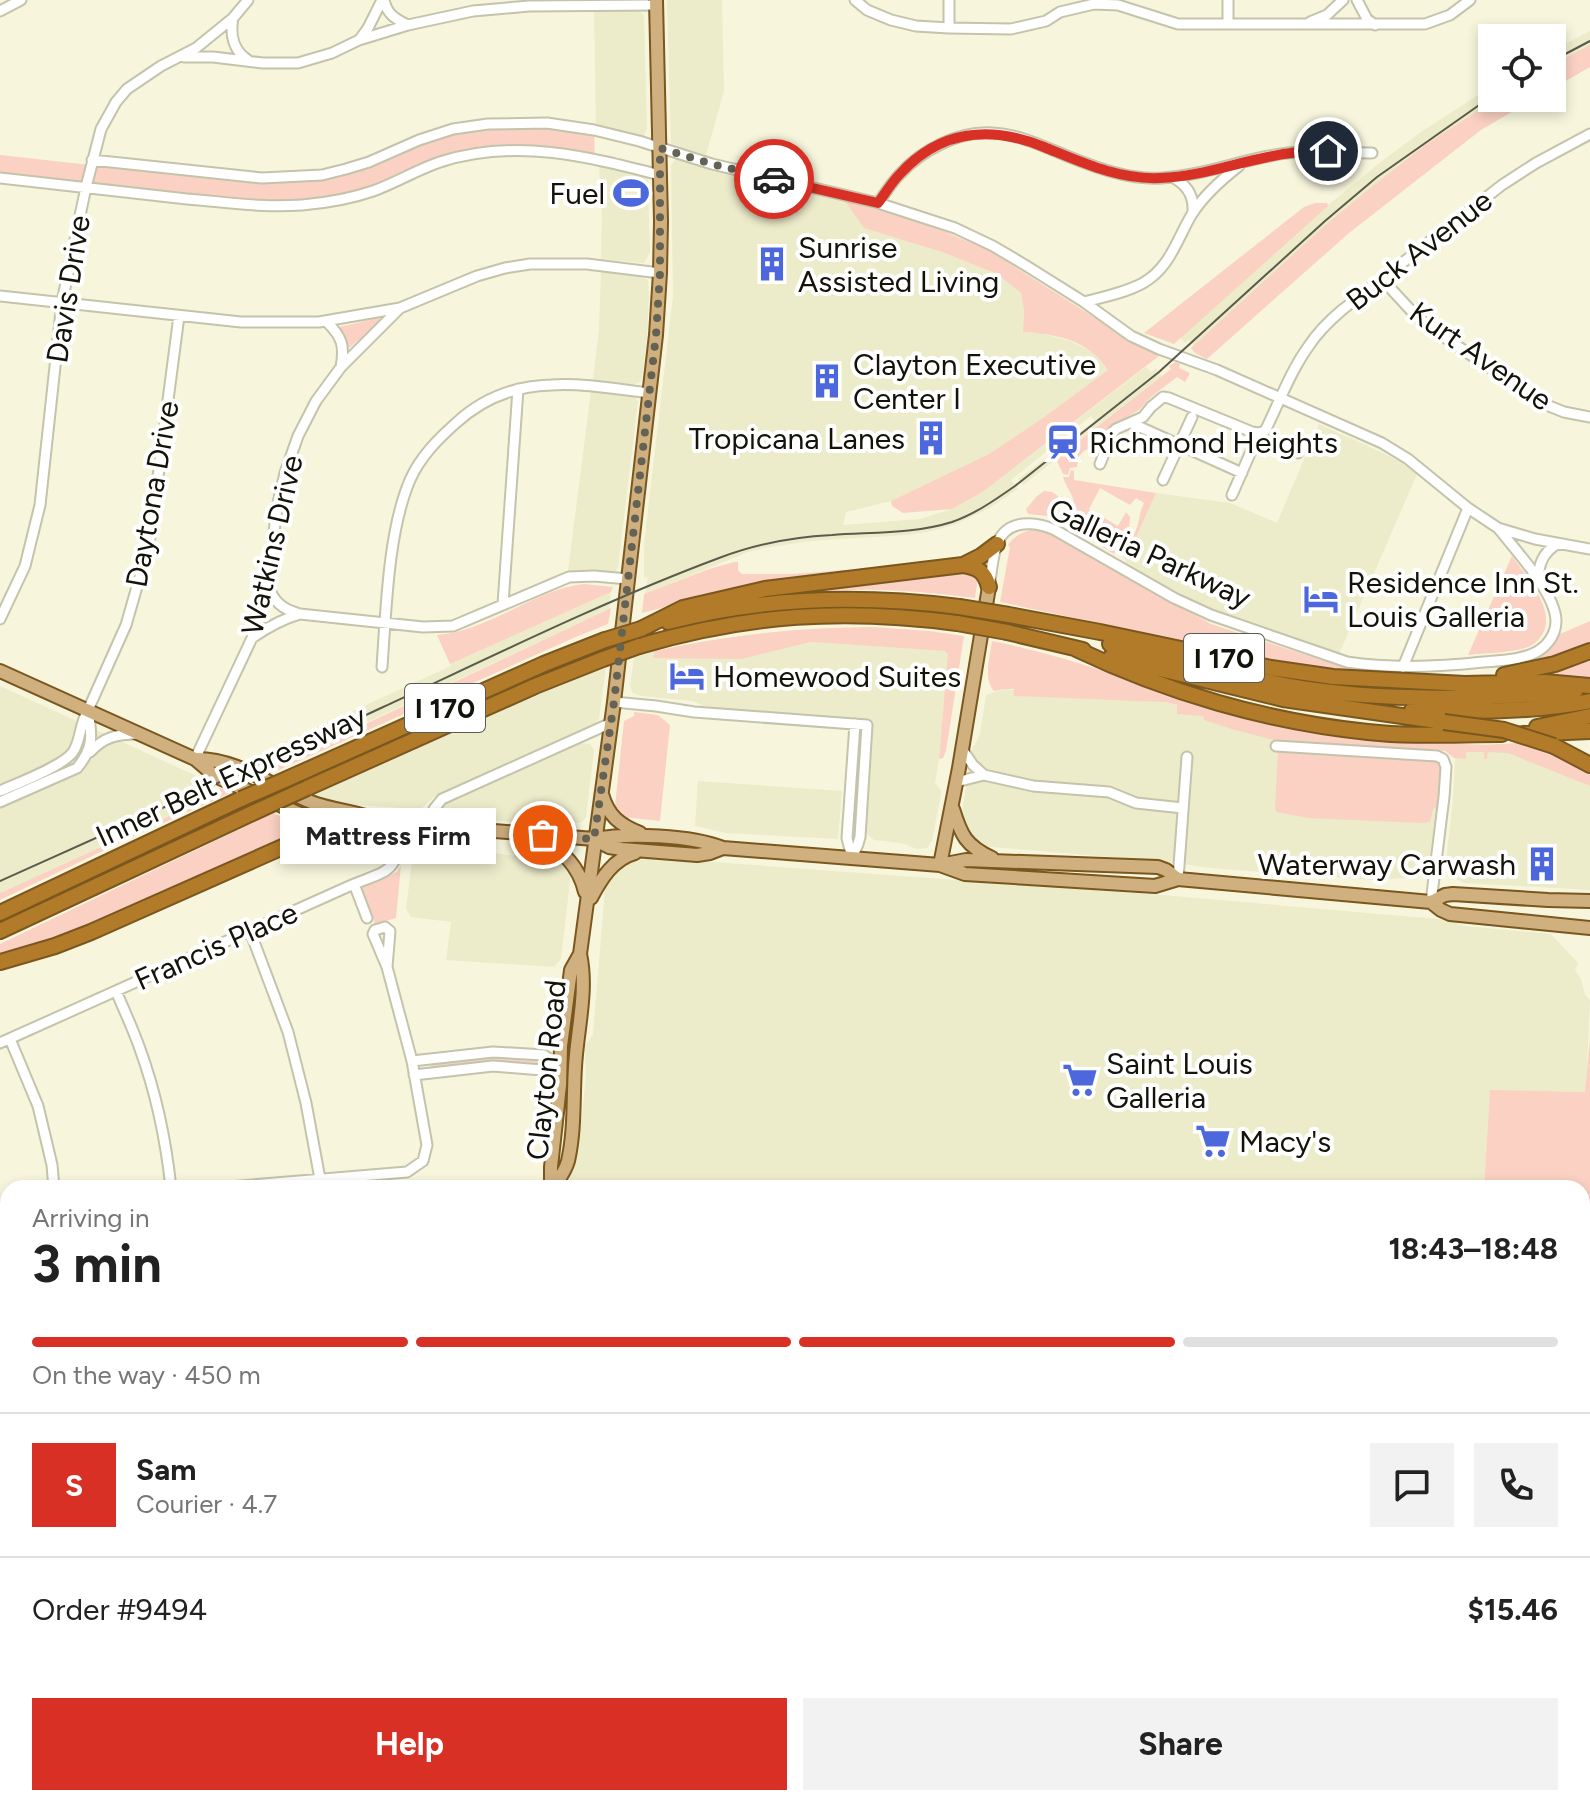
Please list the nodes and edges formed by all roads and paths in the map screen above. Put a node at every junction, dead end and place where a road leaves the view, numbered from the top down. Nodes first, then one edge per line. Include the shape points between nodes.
1 (21, 0) edge
2 (248, 0) edge
3 (383, 0) edge
4 (855, 0) edge
5 (949, 0) edge
6 (1070, 0) edge
7 (1228, 0) edge
8 (1343, 0) edge
9 (1357, 0) edge
10 (1470, 0) edge
11 (529, 3) edge
12 (656, 3) edge
13 (1115, 3) edge
14 (0, 11) edge
15 (1060, 12) junction
16 (233, 18) junction
17 (1228, 24) junction
18 (408, 25) junction
19 (1298, 25) junction
20 (1375, 25) junction
21 (949, 28) junction
22 (359, 40) junction
23 (180, 57) junction
24 (249, 61) junction
25 (1590, 134) edge
26 (660, 148) junction
27 (1372, 153) dead end
28 (92, 160) junction
29 (1242, 164) junction
30 (660, 175) junction
31 (1172, 177) junction
32 (0, 178) edge
33 (86, 187) junction
34 (878, 203) junction
35 (1192, 214) junction
36 (660, 273) junction
37 (1382, 279) junction
38 (0, 296) edge
39 (62, 302) junction
40 (1084, 302) junction
41 (400, 308) junction
42 (179, 316) junction
43 (326, 321) junction
44 (341, 367) junction
45 (518, 389) junction
46 (649, 393) junction
47 (1280, 399) junction
48 (1192, 417) dead end
49 (1590, 417) edge
50 (1131, 423) junction
51 (1258, 435) junction
52 (1179, 445) junction
53 (1298, 453) dead end
54 (1100, 464) dead end
55 (1242, 473) junction
56 (1163, 480) dead end
57 (1232, 495) dead end
58 (1468, 508) junction
59 (1498, 528) junction
60 (997, 544) junction
61 (1557, 544) junction
62 (1590, 549) edge
63 (963, 565) junction
64 (628, 579) junction
65 (1538, 579) junction
66 (268, 583) junction
67 (989, 587) junction
68 (503, 604) junction
69 (300, 614) junction
70 (0, 619) edge
71 (1026, 619) junction
72 (385, 623) junction
73 (641, 629) junction
74 (252, 638) junction
75 (1076, 649) junction
76 (1590, 651) edge
77 (382, 667) dead end
78 (1403, 667) junction
79 (0, 671) edge
80 (1424, 682) junction
81 (1590, 687) edge
82 (1590, 701) edge
83 (614, 702) junction
84 (1332, 707) junction
85 (88, 710) junction
86 (1590, 716) edge
87 (611, 723) junction
88 (855, 724) junction
89 (1590, 731) edge
90 (139, 734) junction
91 (1489, 734) junction
92 (1276, 746) dead end
93 (962, 749) junction
94 (1187, 757) dead end
95 (85, 758) junction
96 (195, 759) junction
97 (1590, 765) edge
98 (984, 775) junction
99 (956, 782) junction
100 (0, 791) edge
101 (601, 792) junction
102 (0, 802) edge
103 (952, 805) junction
104 (1183, 808) junction
105 (382, 822) junction
106 (402, 824) junction
107 (337, 826) junction
108 (431, 827) junction
109 (529, 834) junction
110 (650, 837) junction
111 (594, 839) junction
112 (723, 848) junction
113 (643, 851) junction
114 (852, 858) junction
115 (998, 860) junction
116 (940, 865) junction
117 (1178, 879) junction
118 (354, 884) junction
119 (1590, 901) edge
120 (1431, 902) junction
121 (586, 908) junction
122 (0, 913) edge
123 (367, 918) dead end
124 (1590, 928) edge
125 (0, 931) edge
126 (250, 931) junction
127 (580, 954) junction
128 (0, 962) edge
129 (387, 967) junction
130 (116, 991) junction
131 (10, 1039) junction
132 (0, 1043) edge
133 (412, 1061) junction
134 (560, 1067) junction
135 (414, 1075) junction
136 (320, 1179) junction
137 (53, 1180) edge
138 (170, 1180) edge
139 (308, 1180) edge
140 (552, 1180) edge
141 (558, 1180) edge

1 - 14 street
2 - 16 street, Davis Drive
3 - 18 street via 389,13
3 - 22 street
4 - 21 street via 891,20
5 - 21 street
6 - 15 street
7 - 17 street
8 - 19 street via 1327,15
9 - 20 street
10 - 20 street via 1425,24
11 - 12 street
11 - 18 street
12 - 26 main road, Clayton Road
13 - 15 street
13 - 17 street via 1178,24
15 - 21 street via 1011,29
16 - 23 street, Davis Drive
16 - 24 street via 234,44
17 - 19 street
18 - 22 street
19 - 20 street
22 - 24 street via 298,63
23 - 24 street
23 - 28 street, Davis Drive via 144,76 116,102
25 - 37 street, Buck Avenue via 1502,185
26 - 28 street via 574,127 515,123 453,129 322,175 246,177
26 - 30 main road, Clayton Road
26 - 34 street
27 - 29 street via 1297,152
28 - 33 street, Davis Drive
29 - 31 street
29 - 35 street
30 - 33 street via 567,154 513,150 441,162 372,191 300,205 248,205
30 - 36 main road, Clayton Road
31 - 34 street via 1111,172 1016,137 969,134 920,155
31 - 35 street via 1191,195
32 - 33 street
33 - 39 street, Davis Drive
34 - 40 street via 993,246
35 - 40 street via 1160,270 1130,289
36 - 41 street via 587,264 518,266 477,276
36 - 46 main road, Clayton Road
37 - 47 street, Buck Avenue via 1321,329
37 - 49 street, Kurt Avenue via 1416,316 1544,404
38 - 39 street
39 - 42 street
39 - 70 street, Davis Drive via 40,505 25,566
40 - 47 street via 1131,336
41 - 43 street
41 - 44 street, Watkins Drive
42 - 43 street
42 - 85 street, Daytona Drive via 149,545 126,625
43 - 44 street via 341,340
44 - 66 street, Watkins Drive via 316,401 285,473
45 - 46 street via 571,384
45 - 68 street
45 - 72 street via 471,409 436,440 411,478 397,523
46 - 64 main road, Clayton Road
47 - 51 street, Buck Avenue
47 - 58 street via 1382,443
48 - 52 street
50 - 51 street via 1163,397
50 - 52 street
50 - 54 street via 1112,433
51 - 53 street
51 - 55 street, Buck Avenue
52 - 55 street
52 - 56 street
55 - 57 street, Buck Avenue
58 - 59 street
58 - 78 street
59 - 61 street
59 - 65 street
60 - 63 highway
60 - 67 street
60 - 78 street, Galleria Parkway via 1013,527 1045,525 1211,615 1347,662
61 - 62 street
61 - 65 street via 1541,559
63 - 67 highway via 980,570
63 - 73 highway via 765,589 683,608
64 - 68 street via 569,577
64 - 83 main road, Clayton Road
65 - 78 street, Galleria Parkway via 1556,620 1544,647 1504,660
66 - 69 street via 279,605
66 - 74 street, Watkins Drive
67 - 93 main road
68 - 72 street via 453,626
69 - 72 street
69 - 74 street
71 - 73 highway, Inner Belt Expressway / I 170, bridge via 891,600 811,601 715,612
71 - 80 highway, Inner Belt Expressway / I 170 via 1271,668
71 - 81 highway via 1197,666 1329,692 1458,698
72 - 77 street
73 - 122 highway, Inner Belt Expressway / I 170, bridge via 544,664
74 - 96 street, Watkins Drive
75 - 84 highway, Inner Belt Expressway / I 170 via 1255,694
75 - 91 highway via 1171,687 1306,723 1400,735
75 - 125 highway, Inner Belt Expressway / I 170, bridge via 957,623 837,614 730,624 639,646 535,686
76 - 80 highway via 1533,670
79 - 85 main road
80 - 81 highway
82 - 84 highway via 1496,709
83 - 87 main road, Clayton Road
83 - 88 street
84 - 97 highway, bridge via 1504,730 1554,746
85 - 90 main road
85 - 95 street via 92,733
85 - 100 street, Daytona Drive via 72,754
86 - 91 highway
87 - 101 main road, Clayton Road
87 - 108 street via 442,799
88 - 114 street via 847,838
88 - 114 street via 867,725 860,837
89 - 91 highway
90 - 95 street via 106,739
90 - 96 main road
92 - 120 street via 1443,759
93 - 98 street
93 - 99 main road
94 - 104 street
95 - 102 street via 77,768
96 - 105 main road via 221,761 308,801
96 - 107 main road via 215,776
98 - 99 street
98 - 104 street
99 - 103 main road
101 - 110 main road via 612,817
101 - 111 main road, Clayton Road
103 - 115 main road via 969,844
103 - 116 main road
104 - 117 street
105 - 106 main road
105 - 107 main road
106 - 108 main road
106 - 118 street, Francis Place via 393,866
107 - 128 highway via 91,932
108 - 109 main road
109 - 111 main road
109 - 121 main road via 571,861 583,883
110 - 111 main road
110 - 112 main road via 697,840
111 - 113 main road via 609,847
111 - 121 main road, Clayton Road
112 - 113 main road via 697,855
112 - 114 main road
113 - 121 main road via 628,854 607,871
114 - 116 main road
115 - 116 main road
115 - 117 main road via 1158,867
116 - 117 main road via 965,874 1155,886
117 - 120 main road
118 - 123 street
118 - 126 street, Francis Place
119 - 120 main road via 1453,894
120 - 124 main road via 1450,914
121 - 127 main road, Clayton Road
126 - 130 street, Francis Place
126 - 136 street via 288,1032
127 - 134 main road, Clayton Road via 571,970
127 - 141 main road, Clayton Road via 584,972 574,1116 568,1160
129 - 129 street via 373,934 385,927 390,931
129 - 133 street
130 - 131 street, Francis Place
130 - 138 street via 157,1107
131 - 132 street, Francis Place
131 - 137 street via 38,1106
133 - 134 street via 493,1052 544,1055
133 - 135 street
134 - 135 street via 493,1066
134 - 140 main road, Clayton Road
135 - 136 street via 427,1145 423,1161 407,1172
136 - 139 street

